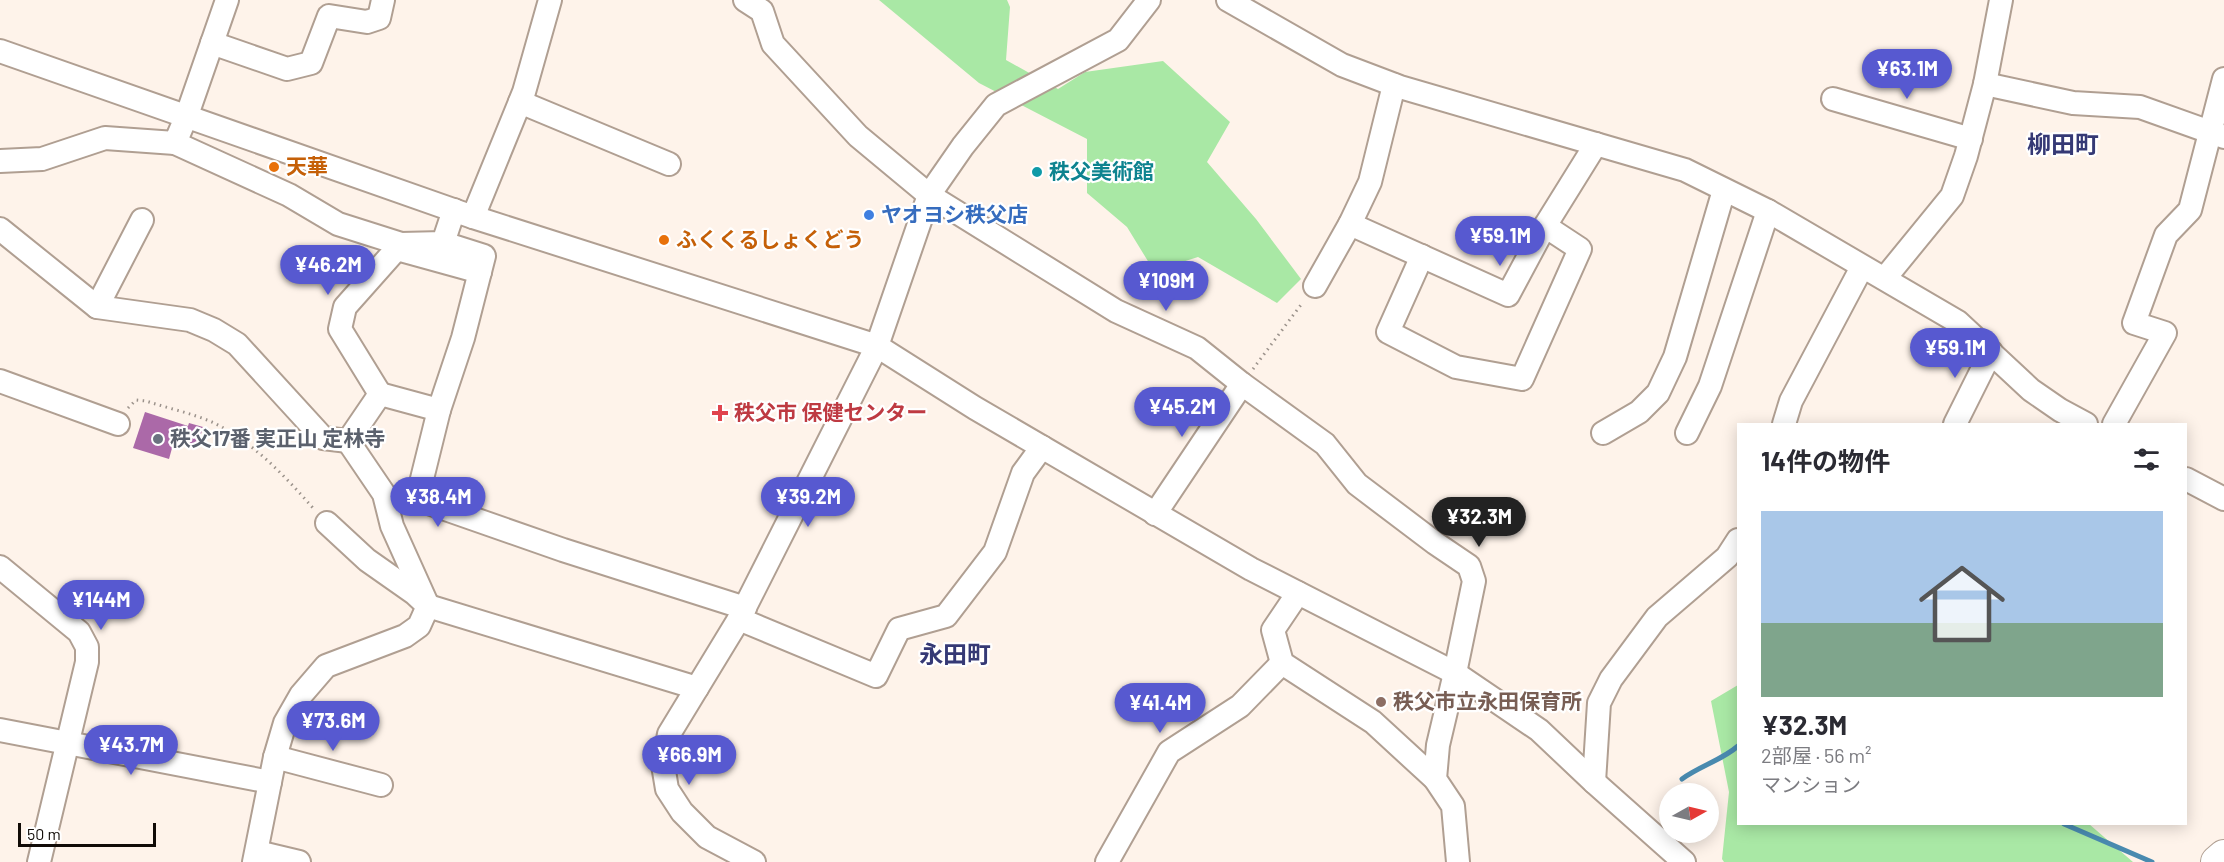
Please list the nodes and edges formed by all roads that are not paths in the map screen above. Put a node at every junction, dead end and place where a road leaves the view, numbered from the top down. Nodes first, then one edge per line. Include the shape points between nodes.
1 (227, 0) edge
2 (383, 0) edge
3 (550, 0) edge
4 (745, 0) edge
5 (1149, 0) edge
6 (1228, 0) edge
7 (2001, 0) edge
8 (212, 43) junction
9 (0, 51) edge
10 (2224, 79) edge
11 (1985, 84) junction
12 (1394, 85) junction
13 (1833, 99) dead end
14 (520, 102) junction
15 (187, 115) junction
16 (2216, 134) edge
17 (1971, 139) junction
18 (175, 143) junction
19 (1596, 144) junction
20 (0, 161) edge
21 (669, 164) dead end
22 (1724, 190) junction
23 (929, 195) junction
24 (1768, 211) junction
25 (464, 213) junction
26 (142, 220) dead end
27 (1350, 224) junction
28 (1545, 225) junction
29 (0, 229) edge
30 (443, 243) junction
31 (399, 247) junction
32 (1422, 256) junction
33 (1862, 267) junction
34 (480, 272) junction
35 (1885, 278) junction
36 (1315, 286) road end
37 (97, 307) junction
38 (878, 346) junction
39 (1991, 352) junction
40 (0, 381) edge
41 (1242, 384) junction
42 (381, 394) junction
43 (439, 410) junction
44 (2050, 415) edge
45 (1784, 423) edge
46 (1956, 423) edge
47 (2082, 423) edge
48 (2115, 423) edge
49 (118, 424) road end
50 (1603, 433) dead end
51 (1687, 433) dead end
52 (348, 441) junction
53 (1042, 447) junction
54 (2187, 480) edge
55 (2224, 500) edge
56 (1155, 514) junction
57 (327, 523) road end
58 (1737, 541) edge
59 (0, 567) edge
60 (1298, 593) junction
61 (428, 606) junction
62 (742, 613) junction
63 (1282, 663) junction
64 (1455, 673) junction
65 (697, 688) junction
66 (0, 730) edge
67 (67, 743) junction
68 (275, 757) junction
69 (1435, 779) junction
70 (270, 782) junction
71 (1594, 782) junction
72 (381, 785) dead end
73 (2224, 856) edge
74 (255, 857) edge
75 (39, 862) edge
76 (299, 862) edge
77 (754, 862) edge
78 (1107, 862) edge
79 (1458, 862) edge
80 (1684, 862) edge
81 (2217, 862) edge

1 - 8 street
2 - 8 street via 379,18 367,22 329,16 312,63 287,69
3 - 14 street
4 - 23 street via 762,11 773,44 858,136
5 - 23 street via 1118,40 996,105
6 - 12 street via 1342,65
7 - 11 street
8 - 15 street
9 - 15 street
10 - 16 street
11 - 16 street via 2073,103 2140,107
11 - 17 street
12 - 19 street
12 - 27 street via 1370,182
13 - 17 street
14 - 21 street
14 - 25 street
15 - 18 street
15 - 25 street
16 - 48 street via 2190,210 2166,235 2134,323 2165,333
17 - 35 street via 1952,196
18 - 20 street via 105,138 42,159
18 - 31 street via 289,195 338,224
19 - 22 street via 1685,170
19 - 28 street
22 - 24 street
22 - 50 street via 1675,357 1658,393 1639,412
23 - 38 street
23 - 41 street via 1116,311 1197,348
24 - 33 street
24 - 51 street via 1710,386
25 - 30 street
25 - 38 street
26 - 37 street
27 - 32 street
27 - 36 street
28 - 32 street via 1508,295
28 - 32 street via 1580,249 1522,379 1456,367 1388,332
29 - 37 street
30 - 31 street
30 - 34 street via 484,256
31 - 34 street
31 - 42 street via 345,307 340,329
33 - 35 street
33 - 45 street via 1791,401
34 - 43 street
35 - 39 street via 1958,321
37 - 52 street via 190,320 214,330 237,344 323,438
38 - 53 street
38 - 62 street
39 - 44 street via 2031,390
39 - 46 street
40 - 49 street
41 - 56 street
41 - 64 street via 1325,444 1357,484 1469,566 1474,580
42 - 43 street
42 - 52 street
43 - 62 street via 417,499
44 - 47 street
52 - 61 street via 384,494 392,526
53 - 56 street
53 - 62 street via 1023,473 995,552 946,615 899,628 876,676
54 - 55 street
56 - 60 street
57 - 61 street via 367,560
58 - 71 street via 1726,556 1657,617 1611,679 1599,703
59 - 67 street via 79,632 87,647 87,662
60 - 63 street via 1274,630
60 - 64 street
61 - 65 street
61 - 68 street via 419,626 405,636 326,666 301,695 285,723
62 - 65 street
63 - 69 street via 1373,722
63 - 78 street via 1240,706 1169,752
64 - 69 street via 1437,745
64 - 71 street via 1539,730
65 - 77 street via 669,734 663,765 667,789 682,812 707,837
66 - 67 street
67 - 70 street
67 - 75 street
68 - 70 street
68 - 72 street
69 - 79 street via 1453,806
70 - 74 street
71 - 80 street
73 - 81 highway
74 - 76 street

